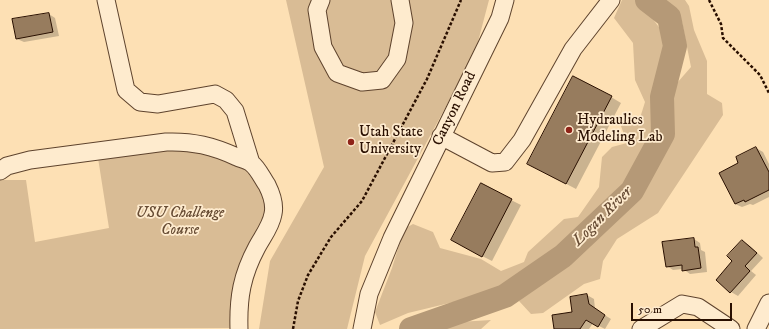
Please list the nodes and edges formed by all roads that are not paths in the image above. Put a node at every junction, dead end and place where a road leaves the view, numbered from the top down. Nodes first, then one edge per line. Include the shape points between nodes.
1 (106, 0) edge
2 (321, 0) edge
3 (400, 0) edge
4 (504, 0) edge
5 (611, 0) edge
6 (441, 136) junction
7 (251, 163) junction
8 (0, 171) edge
9 (769, 303) edge
10 (239, 329) edge
11 (362, 329) edge
12 (640, 329) edge
13 (731, 329) edge
14 (756, 329) edge

1 - 7 street via 126,90 140,102 158,104 215,94 226,100 235,111
2 - 3 street via 317,10 322,47 338,73 362,82 382,80 397,59 404,22
4 - 6 street, Canyon Road via 500,18
5 - 6 street via 573,49 522,140 505,162 492,163
6 - 11 street, Canyon Road via 392,238 369,294
7 - 8 street via 216,148 172,141 30,160
7 - 10 street via 269,189 274,212 245,274 240,297
9 - 14 street
12 - 13 street via 682,304 698,307

